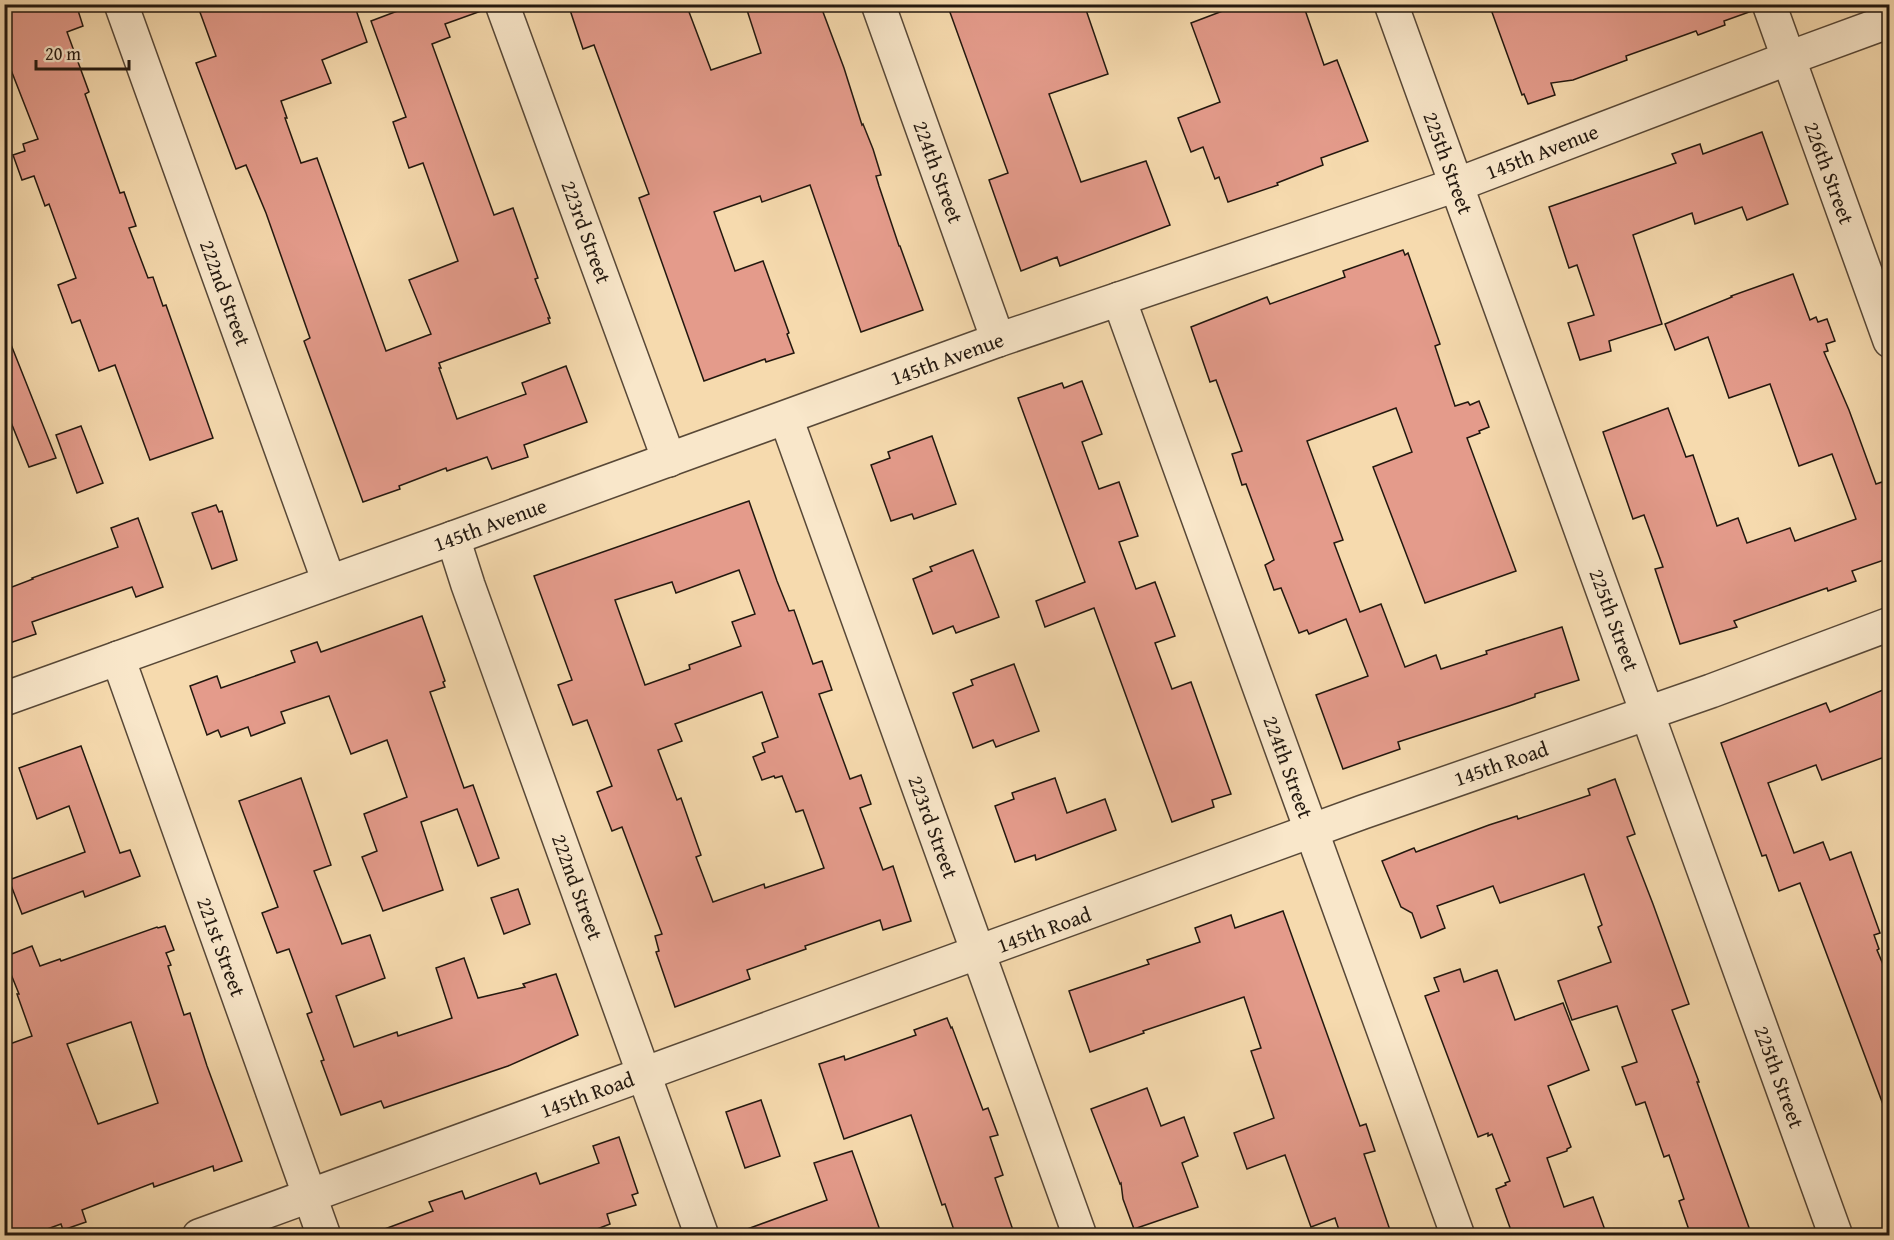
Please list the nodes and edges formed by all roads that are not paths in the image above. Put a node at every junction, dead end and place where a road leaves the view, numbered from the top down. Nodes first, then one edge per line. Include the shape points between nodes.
1 (121, 4) edge
2 (502, 4) edge
3 (878, 4) edge
4 (1391, 4) edge
5 (1769, 4) edge
6 (1890, 21) edge
7 (1789, 58) junction
8 (1456, 185) junction
9 (1119, 299) junction
10 (998, 340) junction
11 (1890, 341) edge
12 (786, 418) junction
13 (669, 460) junction
14 (453, 538) junction
15 (329, 582) junction
16 (1890, 624) edge
17 (118, 658) junction
18 (4, 699) edge
19 (1647, 713) junction
20 (1312, 832) junction
21 (979, 953) junction
22 (644, 1075) junction
23 (310, 1195) junction
24 (199, 1236) edge
25 (324, 1236) edge
26 (702, 1236) edge
27 (1080, 1236) edge
28 (1458, 1236) edge
29 (1836, 1236) edge

1 - 15 street, 222nd Street
2 - 13 street, 223rd Street
3 - 10 street, 224th Street
4 - 8 street, 225th Street
5 - 7 street, 226th Street
6 - 7 street, 145th Avenue
7 - 8 street, 145th Avenue
7 - 11 street, 226th Street
8 - 9 street, 145th Avenue
8 - 19 street, 225th Street
9 - 10 street, 145th Avenue
9 - 20 street, 224th Street
10 - 12 street, 145th Avenue
12 - 13 street, 145th Avenue
12 - 21 street, 223rd Street
13 - 14 street, 145th Avenue
14 - 15 street, 145th Avenue
14 - 22 street, 222nd Street
15 - 17 street, 145th Avenue
16 - 19 street, 145th Road
17 - 18 street, 145th Avenue
17 - 23 street, 221st Street
19 - 20 street, 145th Road
19 - 29 street, 225th Street
20 - 21 street, 145th Road
20 - 28 street, 224th Street
21 - 22 street, 145th Road
21 - 27 street, 223rd Street
22 - 23 street, 145th Road
22 - 26 street, 222nd Street
23 - 24 street, 145th Road
23 - 25 street, 221st Street

